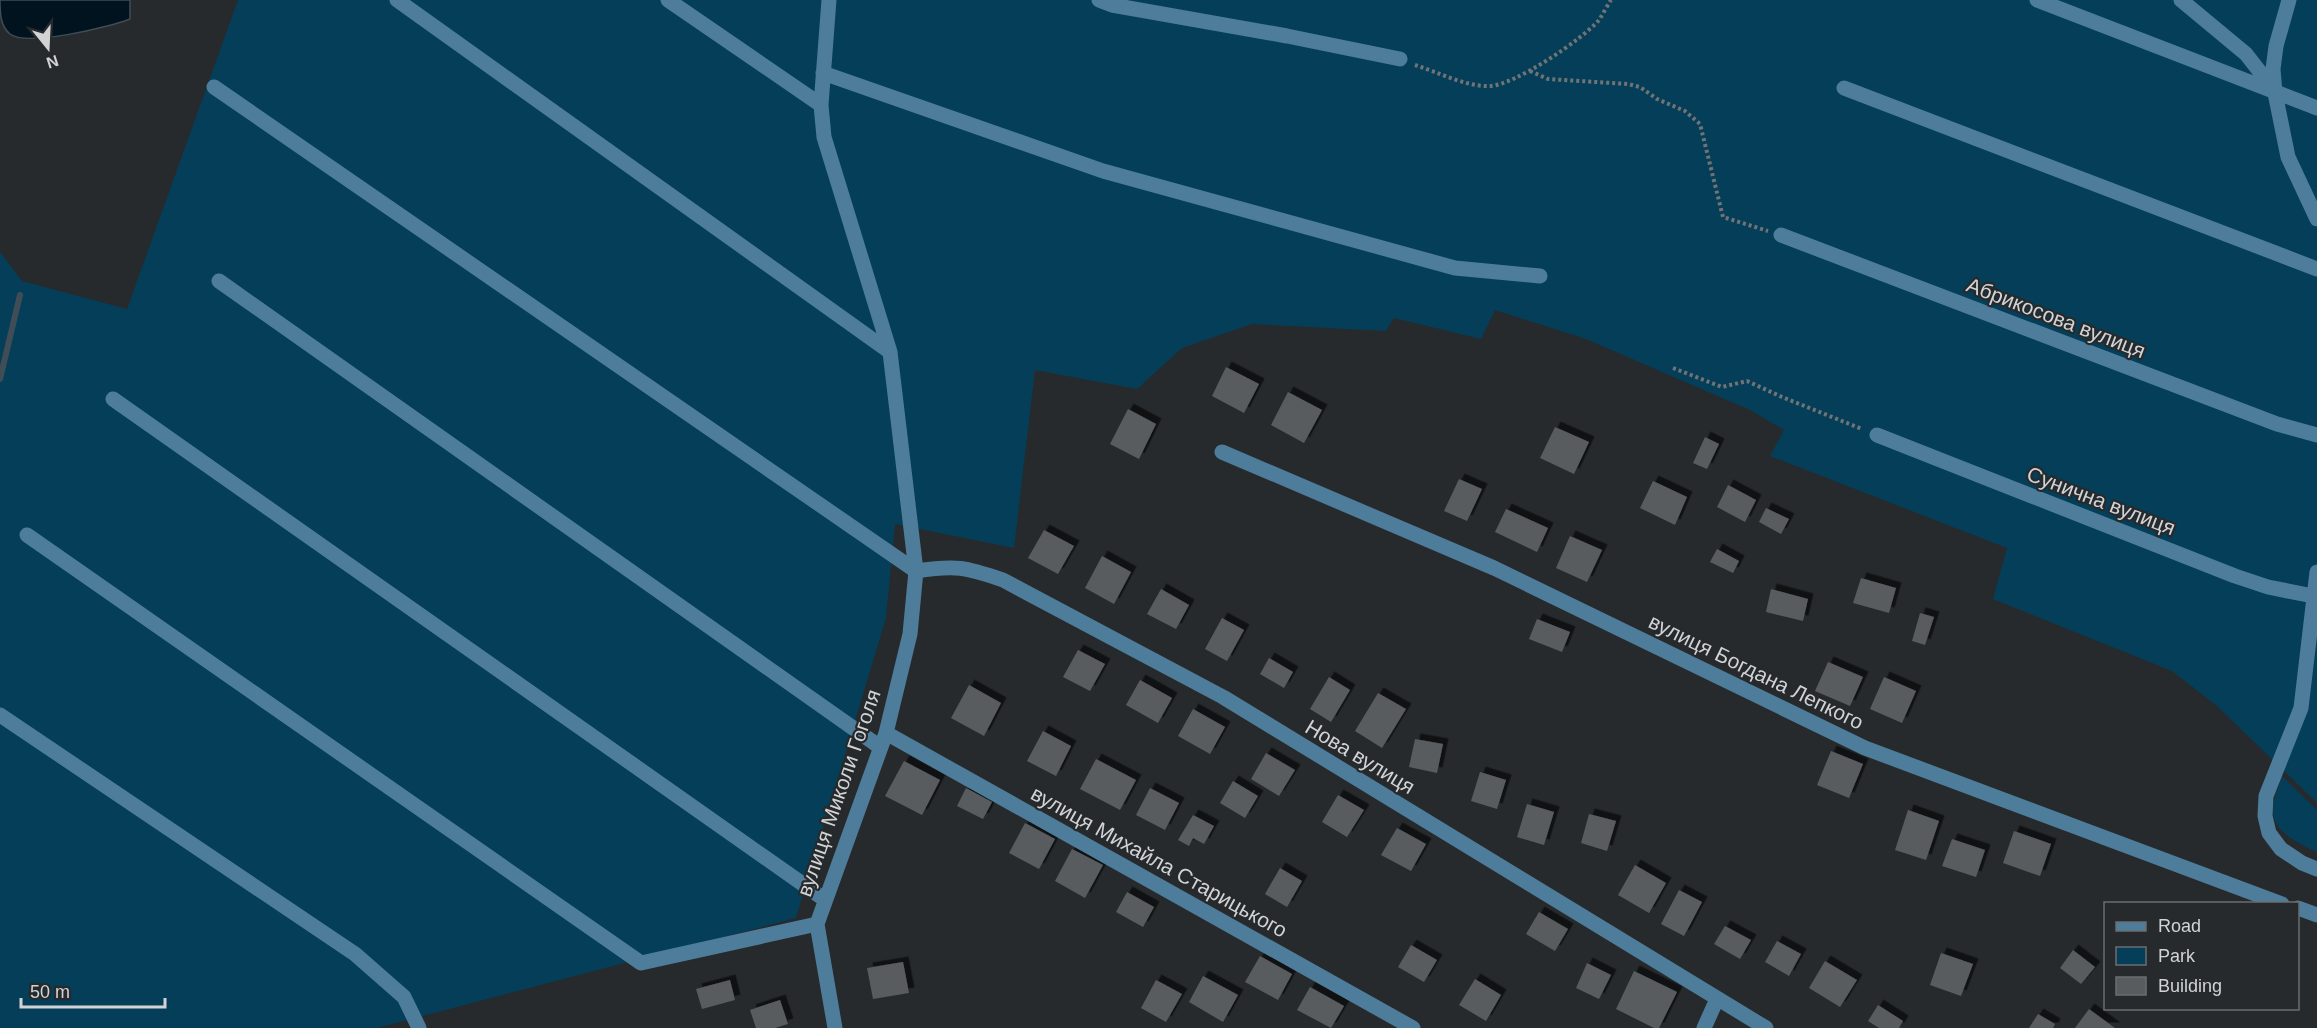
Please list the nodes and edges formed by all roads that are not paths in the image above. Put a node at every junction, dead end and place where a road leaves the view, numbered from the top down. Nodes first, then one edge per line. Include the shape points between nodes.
1 (397, 0) edge
2 (668, 0) edge
3 (829, 0) edge
4 (1099, 0) edge
5 (2037, 0) edge
6 (2181, 0) edge
7 (2289, 0) edge
8 (1400, 59) road end
9 (824, 74) junction
10 (214, 87) dead end
11 (1844, 88) dead end
12 (2275, 93) junction
13 (821, 105) junction
14 (2317, 108) edge
15 (2317, 219) edge
16 (1781, 235) road end
17 (2317, 269) edge
18 (1540, 276) dead end
19 (219, 281) dead end
20 (890, 352) junction
21 (113, 399) dead end
22 (1877, 435) road end
23 (2317, 435) edge
24 (1222, 453) dead end
25 (27, 535) dead end
26 (916, 571) junction
27 (2317, 572) edge
28 (2313, 596) junction
29 (0, 715) edge
30 (883, 740) junction
31 (2317, 869) edge
32 (824, 899) junction
33 (2279, 902) edge
34 (2299, 908) edge
35 (2317, 915) edge
36 (817, 924) junction
37 (1717, 999) junction
38 (419, 1028) edge
39 (835, 1028) edge
40 (1413, 1028) edge
41 (1704, 1028) edge
42 (1766, 1028) edge

1 - 20 street
2 - 13 street
3 - 9 street, вулиця Миколи Гоголя
4 - 8 street
5 - 12 street
6 - 12 street via 2246,54
7 - 12 street via 2276,46
9 - 13 street, вулиця Миколи Гоголя
9 - 18 street via 1103,171 1455,268
10 - 26 street
11 - 17 street
12 - 14 street
12 - 15 street via 2288,157
13 - 20 street, вулиця Миколи Гоголя via 824,137
16 - 23 street, Абрикосова вулиця via 2277,424
19 - 30 street, вулиця Михайла Старицького
20 - 26 street, вулиця Миколи Гоголя
21 - 32 street
22 - 28 street, Сунична вулиця via 2235,576
24 - 33 street, вулиця Богдана Лепкого via 1494,568 1865,748
25 - 36 street via 641,963
26 - 30 street, вулиця Миколи Гоголя via 910,634
26 - 37 street, Нова вулиця via 967,568 1003,580 1223,698
27 - 28 street
28 - 31 street via 2301,708 2266,796 2265,816 2269,833 2281,849
29 - 38 street via 355,954 404,996
30 - 32 street, вулиця Миколи Гоголя
30 - 40 street, вулиця Михайла Старицького
32 - 36 street, вулиця Миколи Гоголя
34 - 35 street
36 - 39 street, вулиця Миколи Гоголя
37 - 41 street
37 - 42 street, Нова вулиця

